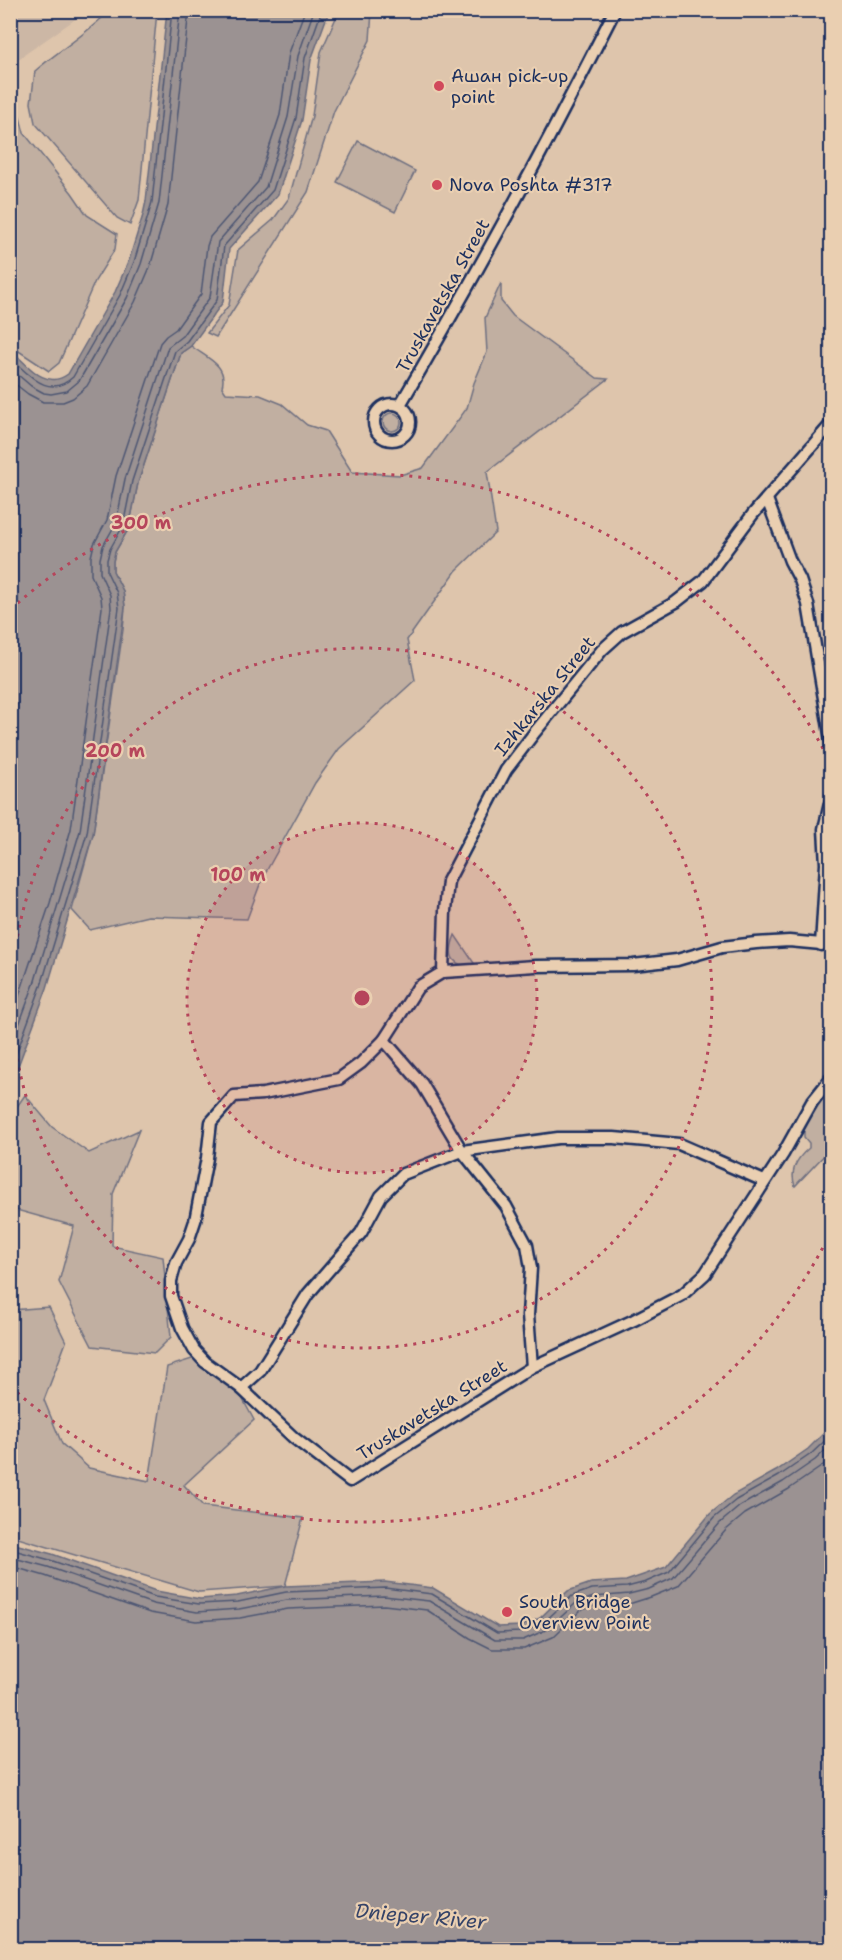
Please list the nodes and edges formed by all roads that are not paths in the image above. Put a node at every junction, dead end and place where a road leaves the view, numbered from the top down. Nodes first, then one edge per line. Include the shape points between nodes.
1 (615, 10) edge
2 (400, 405) dead end
3 (831, 423) edge
4 (767, 498) junction
5 (831, 746) edge
6 (831, 795) edge
7 (826, 945) edge
8 (443, 972) junction
9 (384, 1040) junction
10 (831, 1077) edge
11 (462, 1151) junction
12 (764, 1181) junction
13 (532, 1367) junction
14 (241, 1388) junction

1 - 2 street, Truskavetska Street via 477,271
3 - 4 street, Izhkarska Street
4 - 5 street via 808,604
4 - 8 street, Izhkarska Street via 703,581 676,602 622,632 602,650 506,770 448,881
6 - 7 street via 824,829
7 - 8 street via 756,943 633,966 536,966
8 - 9 street via 418,987
9 - 11 street, Truskavetska Street via 422,1084
9 - 14 street, Truskavetska Street via 339,1079 234,1096 211,1122 195,1221 176,1263 171,1296 194,1350
10 - 12 street, Truskavetska Street
11 - 12 street via 558,1138 679,1144
11 - 13 street, Truskavetska Street via 506,1206 527,1245 531,1268 528,1315
11 - 14 street via 404,1174 381,1196 361,1233 308,1294 260,1371
12 - 13 street, Truskavetska Street via 705,1274 682,1295
13 - 14 street, Truskavetska Street via 350,1481 294,1438

